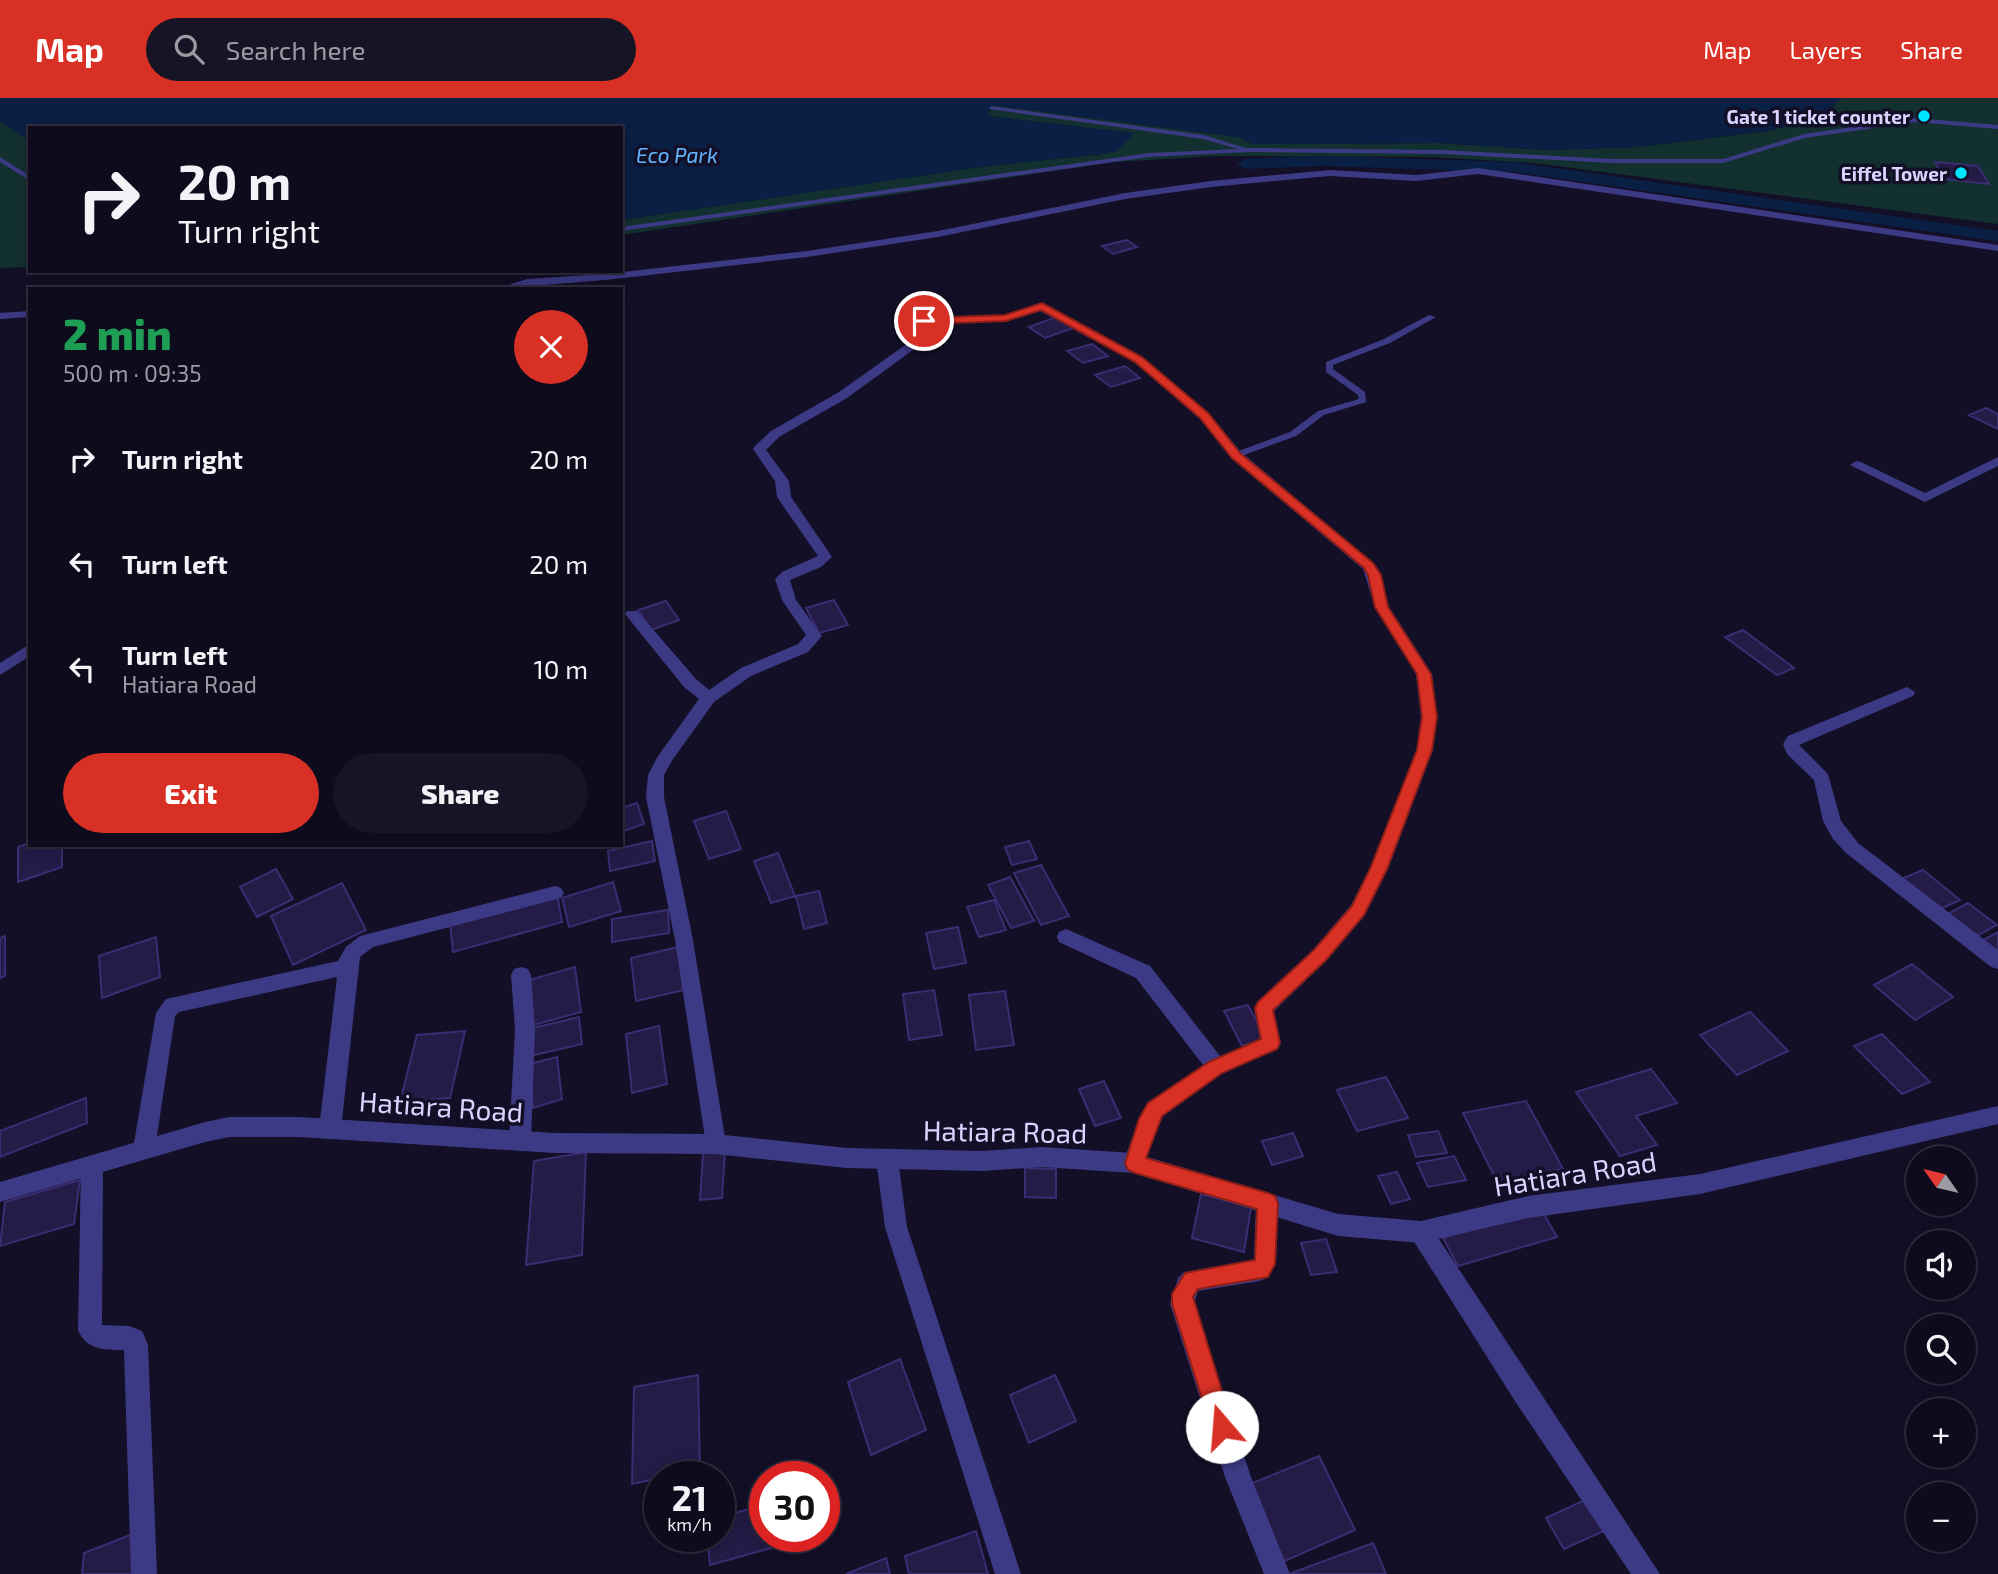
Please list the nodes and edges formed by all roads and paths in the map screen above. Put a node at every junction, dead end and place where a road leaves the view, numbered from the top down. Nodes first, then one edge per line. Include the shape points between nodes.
1 (991, 108) dead end
2 (1998, 127) edge
3 (1248, 150) junction
4 (0, 159) edge
5 (28, 178) edge
6 (623, 229) edge
7 (1998, 248) edge
8 (509, 287) edge
9 (28, 314) edge
10 (0, 316) edge
11 (1432, 317) dead end
12 (1236, 455) junction
13 (1998, 461) edge
14 (1856, 465) dead end
15 (632, 614) dead end
16 (28, 650) edge
17 (0, 670) edge
18 (1907, 692) dead end
19 (708, 698) junction
20 (555, 893) dead end
21 (1066, 937) dead end
22 (1998, 961) edge
23 (348, 967) junction
24 (521, 975) dead end
25 (1216, 1067) junction
26 (1998, 1115) edge
27 (330, 1129) junction
28 (520, 1141) junction
29 (715, 1144) junction
30 (144, 1149) junction
31 (887, 1159) junction
32 (1135, 1163) junction
33 (92, 1166) junction
34 (0, 1192) edge
35 (1268, 1203) junction
36 (1421, 1232) junction
37 (144, 1574) edge
38 (1008, 1574) edge
39 (1277, 1574) edge
40 (1647, 1574) edge

1 - 3 lane via 1203,137
2 - 3 lane via 1915,120 1804,136 1723,161 1612,162 1444,152
3 - 6 lane via 1088,162
4 - 5 lane
7 - 8 street via 1478,171 1429,177 1330,173 1125,195 807,254
9 - 10 street
11 - 12 lane via 1329,364 1329,370 1362,394 1363,400 1321,413 1293,434
12 - 19 street via 1204,416 1138,360 1045,307 1006,318 928,319 913,345 759,449 782,481 784,497 825,557 782,579 789,600 814,636 803,648 746,672
12 - 25 street via 1368,566 1382,607 1424,674 1429,717 1424,750 1379,869 1358,910 1320,955 1264,1008 1270,1043
13 - 14 street via 1925,498
15 - 19 street
16 - 17 street
18 - 22 street via 1794,740 1793,750 1822,778 1832,821 1852,848
19 - 29 street via 666,756 656,775 654,797 684,940
20 - 23 street via 367,941 353,952
21 - 25 street via 1143,972
23 - 27 street
23 - 30 street via 173,1004 166,1013
24 - 28 street via 525,1030
25 - 32 street via 1152,1113
26 - 36 street, Hatiara Road via 1700,1184 1528,1207
27 - 28 street, Hatiara Road
27 - 30 street, Hatiara Road via 229,1127
28 - 29 street, Hatiara Road
29 - 31 street, Hatiara Road
30 - 33 street, Hatiara Road
31 - 32 street, Hatiara Road via 1041,1157
31 - 38 street via 896,1227
32 - 35 street, Hatiara Road
33 - 34 street, Hatiara Road
33 - 37 street via 90,1330 97,1337 129,1337 136,1345
35 - 36 street, Hatiara Road via 1338,1225
35 - 39 street via 1265,1264 1260,1270 1192,1280 1182,1304 1238,1477
36 - 40 street

